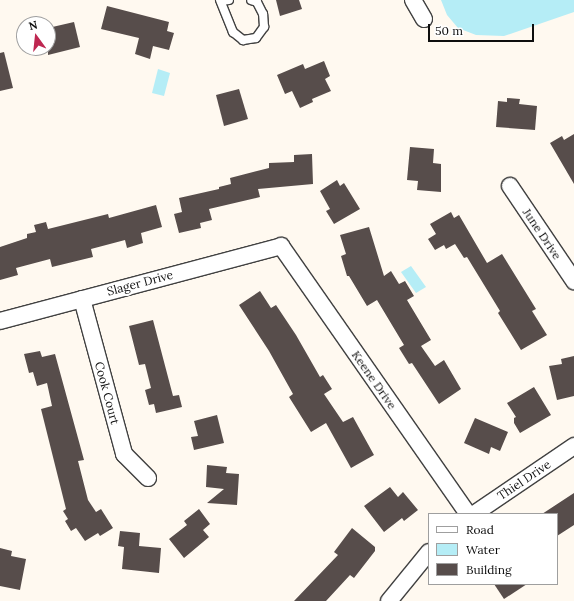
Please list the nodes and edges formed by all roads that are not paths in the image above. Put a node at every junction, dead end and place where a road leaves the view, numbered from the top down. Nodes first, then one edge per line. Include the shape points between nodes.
1 (223, 0) edge
2 (251, 0) edge
3 (413, 0) edge
4 (424, 19) dead end
5 (510, 186) dead end
6 (280, 246) joint
7 (574, 281) edge
8 (82, 299) junction
9 (0, 321) edge
10 (574, 446) edge
11 (148, 478) dead end
12 (467, 513) edge
13 (475, 513) edge
14 (428, 553) edge
15 (389, 601) edge

1 - 2 lane via 233,32 243,40 256,38 264,27 263,14 257,2
3 - 4 street
5 - 7 street, June Drive
6 - 8 street, Slager Drive
6 - 12 street, Keene Drive
8 - 9 street, Slager Drive
8 - 11 street, Cook Court via 124,454
10 - 13 street, Thiel Drive
14 - 15 street

